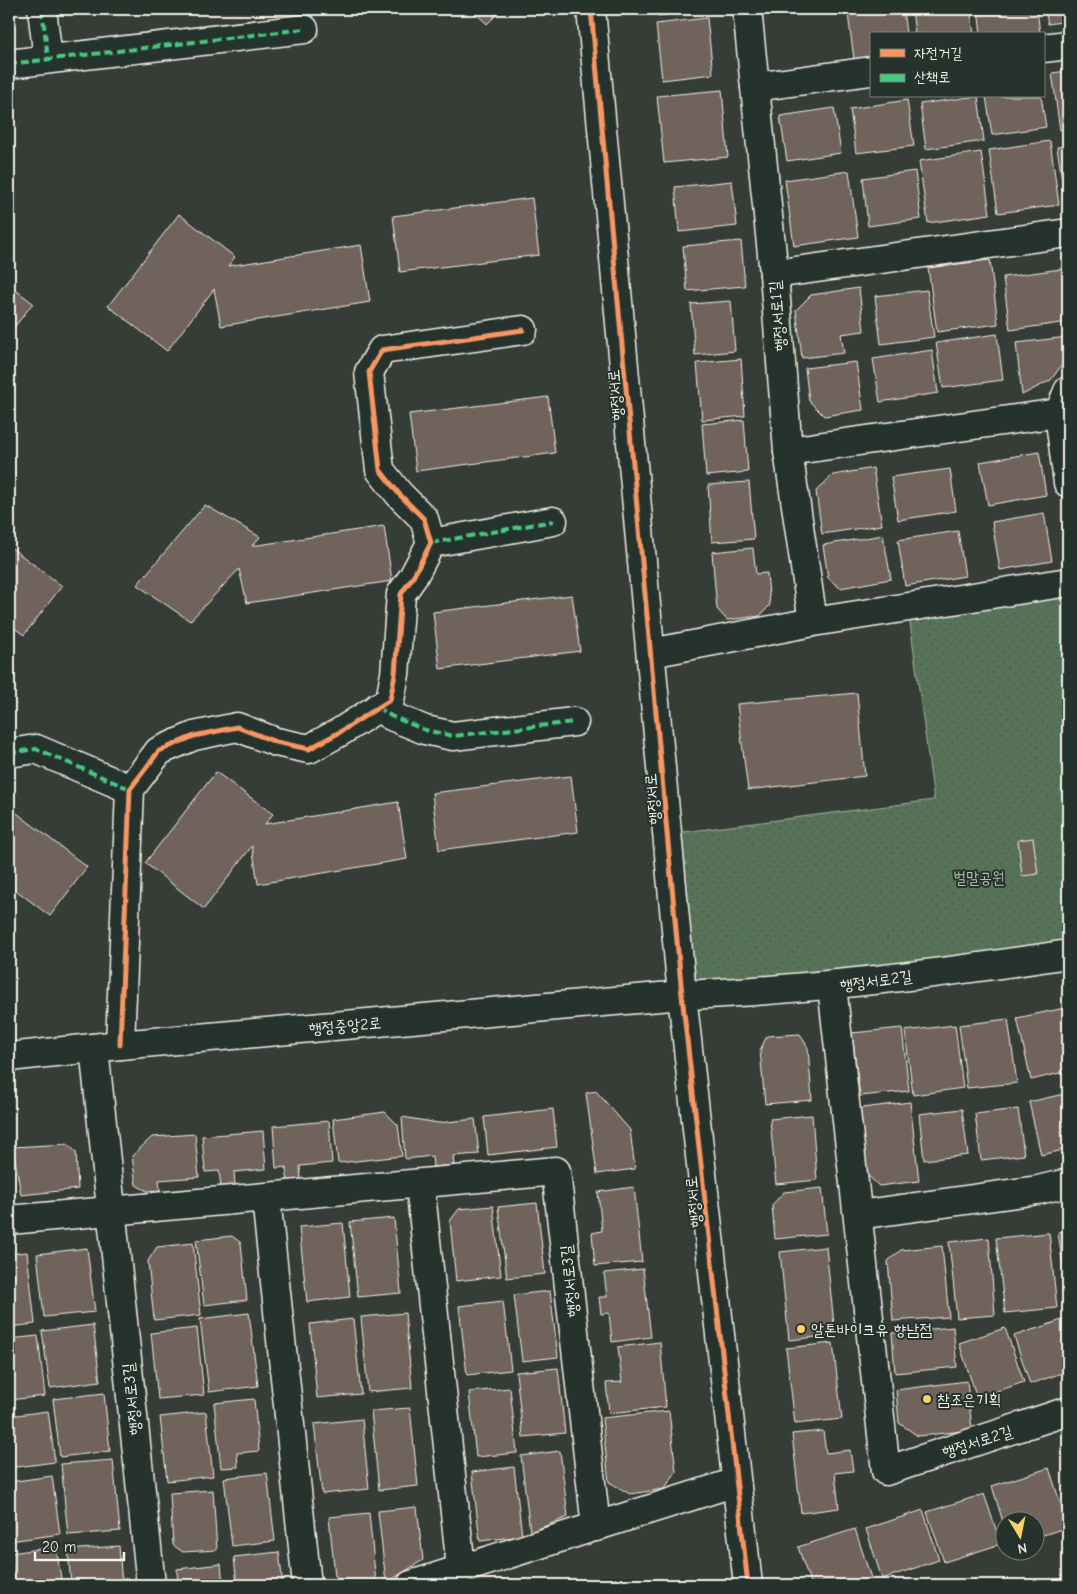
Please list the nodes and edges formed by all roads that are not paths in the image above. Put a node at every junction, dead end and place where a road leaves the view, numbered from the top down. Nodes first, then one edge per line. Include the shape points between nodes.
1 (42, 9) edge
2 (591, 9) edge
3 (747, 9) edge
4 (304, 29) dead end
5 (1068, 45) edge
6 (1044, 48) edge
7 (48, 59) junction
8 (9, 64) edge
9 (870, 71) edge
10 (755, 87) junction
11 (1068, 232) edge
12 (774, 274) junction
13 (523, 330) dead end
14 (1064, 402) edge
15 (788, 451) junction
16 (1068, 483) edge
17 (553, 521) dead end
18 (432, 543) junction
19 (1068, 582) edge
20 (812, 622) junction
21 (651, 653) junction
22 (378, 707) junction
23 (574, 722) dead end
24 (9, 753) edge
25 (130, 789) junction
26 (1068, 954) edge
27 (832, 986) junction
28 (682, 995) junction
29 (107, 1047) junction
30 (9, 1057) edge
31 (1068, 1183) edge
32 (420, 1184) junction
33 (266, 1198) junction
34 (112, 1212) junction
35 (858, 1215) junction
36 (9, 1220) edge
37 (1068, 1411) edge
38 (736, 1482) junction
39 (596, 1527) junction
40 (461, 1569) junction
41 (151, 1585) edge
42 (307, 1585) edge
43 (411, 1585) edge
44 (748, 1585) edge

1 - 7 street
2 - 21 street, 행정서로
3 - 10 street, 행정서로1길
4 - 7 street
5 - 6 street
7 - 8 street
9 - 10 street
10 - 12 street, 행정서로1길
11 - 12 street
12 - 15 street, 행정서로1길
13 - 18 street via 382,350 369,372 380,470 424,519
14 - 15 street
14 - 16 street
15 - 20 street, 행정서로1길
17 - 18 street
18 - 22 street via 401,594 390,700
19 - 20 street
20 - 21 street
21 - 28 street, 행정서로
22 - 23 street via 426,730 453,736
22 - 25 street via 309,749 276,742 237,727 194,736 158,751
24 - 25 street via 36,749
25 - 29 street, 행정서로3길
26 - 27 street, 행정서로2길
27 - 28 street, 행정서로2길
27 - 35 street
28 - 29 street, 행정중앙2로
28 - 38 street, 행정서로
29 - 30 street, 행정중앙2로
29 - 34 street, 행정서로3길
31 - 35 street
32 - 33 street, 행정서로3길
32 - 39 street, 행정서로3길 via 556,1171
32 - 40 street
33 - 34 street, 행정서로3길
33 - 42 street
34 - 36 street, 행정서로3길
34 - 41 street, 행정서로3길
35 - 37 street, 행정서로2길 via 886,1472
38 - 39 street
38 - 44 street, 행정서로
39 - 40 street
40 - 43 street

